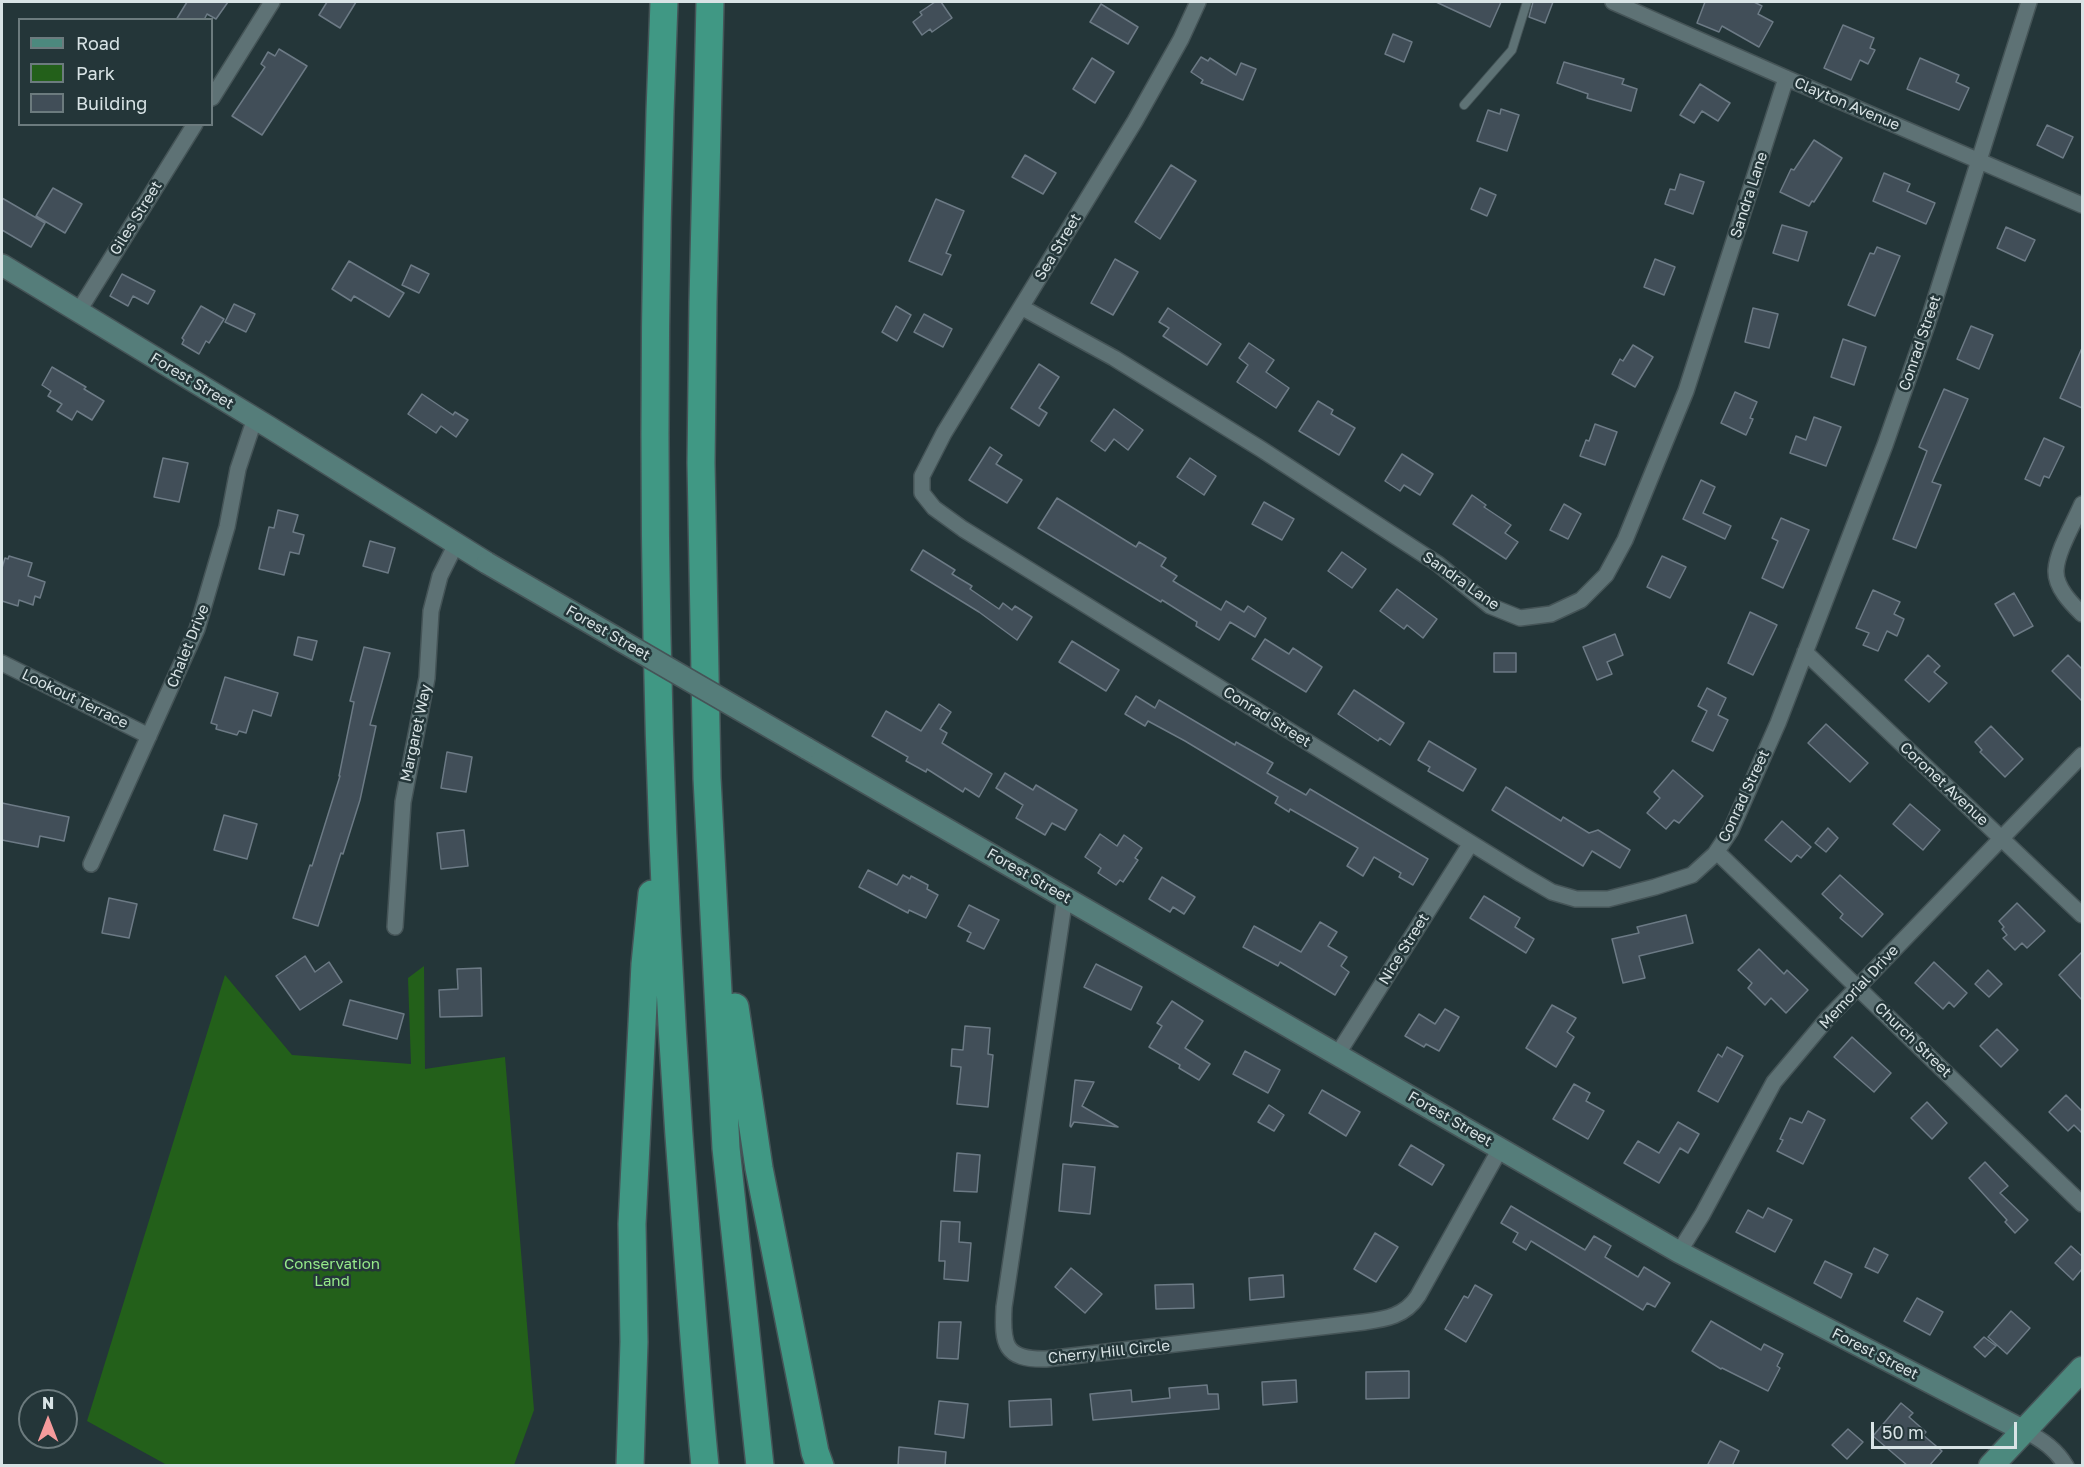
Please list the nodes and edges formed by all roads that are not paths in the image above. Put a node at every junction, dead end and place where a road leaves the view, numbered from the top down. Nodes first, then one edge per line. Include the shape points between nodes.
1 (272, 2) edge
2 (663, 2) edge
3 (710, 2) edge
4 (1198, 2) edge
5 (1527, 2) edge
6 (1613, 2) edge
7 (2029, 2) edge
8 (1786, 78) junction
9 (213, 96) edge
10 (1464, 105) dead end
11 (194, 126) edge
12 (1979, 161) junction
13 (2082, 205) edge
14 (2, 265) edge
15 (1021, 307) junction
16 (78, 312) junction
17 (255, 418) junction
18 (922, 493) joint
19 (2082, 504) edge
20 (456, 544) junction
21 (2082, 614) edge
22 (1805, 652) junction
23 (2, 663) edge
24 (149, 736) junction
25 (2082, 754) edge
26 (662, 797) junction
27 (2002, 839) junction
28 (1471, 843) junction
29 (711, 849) junction
30 (1717, 852) junction
31 (91, 864) dead end
32 (1065, 897) junction
33 (2082, 915) edge
34 (395, 927) dead end
35 (1858, 987) junction
36 (1337, 1055) junction
37 (1500, 1149) junction
38 (2082, 1204) edge
39 (1679, 1252) junction
40 (2082, 1369) edge
41 (2024, 1431) junction
42 (630, 1466) edge
43 (705, 1466) edge
44 (760, 1466) edge
45 (820, 1466) edge
46 (1991, 1466) edge
47 (2066, 1466) edge

1 - 9 street
2 - 26 highway via 656,274 656,567
3 - 29 highway via 701,463
4 - 15 street, Sea Street via 1135,121
5 - 10 lane via 1512,50
6 - 8 street, Clayton Avenue
7 - 12 street, Conrad Street
8 - 12 street, Clayton Avenue
8 - 15 street, Sandra Lane via 1686,391 1625,540 1606,575 1581,600 1551,614 1520,618 1490,606 1438,564 1262,449 1114,358
11 - 16 street, Giles Street
12 - 13 street, Clayton Avenue
12 - 22 street, Conrad Street via 1885,445
14 - 16 street, Forest Street
15 - 18 street, Sea Street via 944,433 922,477
16 - 17 street, Forest Street
17 - 20 street, Forest Street
17 - 24 street, Chalet Drive via 197,629
18 - 28 street, Conrad Street via 934,508 963,530
19 - 21 street via 2056,571 2060,588
20 - 32 street, Forest Street, bridge
20 - 34 street, Margaret Way via 440,576 431,611 427,678 403,802
22 - 27 street, Coronet Avenue
22 - 30 street, Conrad Street via 1746,798
23 - 24 street, Lookout Terrace
24 - 31 street, Chalet Drive
25 - 27 street, Memorial Drive
26 - 42 highway via 645,964 635,1155
26 - 43 highway via 677,1123
27 - 33 street, Coronet Avenue
27 - 35 street, Memorial Drive
28 - 30 street, Conrad Street via 1552,892 1576,899 1608,899 1683,878 1692,875
28 - 36 street, Nice Street
29 - 44 highway via 726,1148
29 - 45 highway via 759,1168
30 - 35 street, Church Street
32 - 36 street, Forest Street
32 - 37 street, Cherry Hill Circle via 1004,1307 1004,1341 1010,1352 1032,1360 1046,1359 1364,1323 1395,1316 1408,1309 1418,1296
35 - 38 street, Church Street
35 - 39 street, Memorial Drive via 1774,1082
36 - 37 street, Forest Street
37 - 39 street, Forest Street
39 - 41 street, Forest Street
40 - 41 main road
41 - 46 main road
41 - 47 street, Forest Street via 2040,1438

